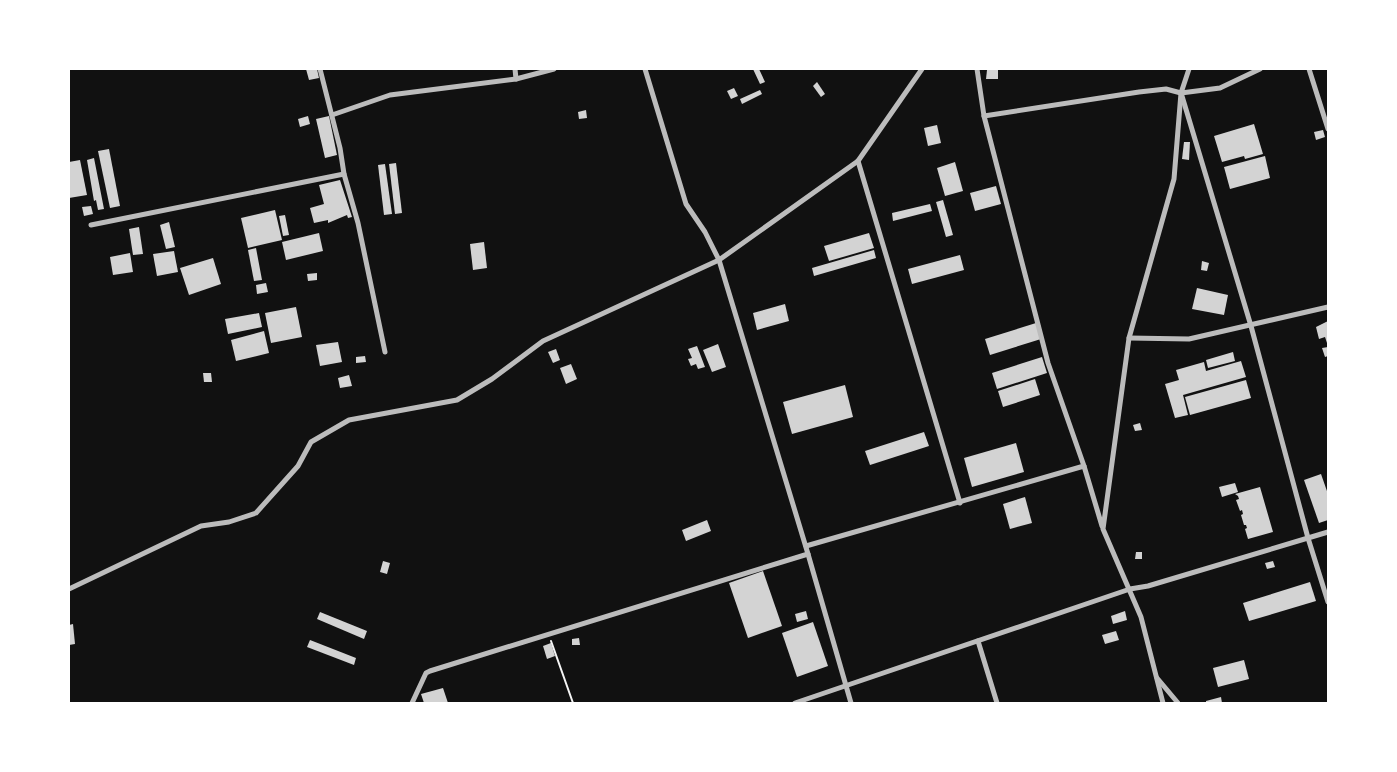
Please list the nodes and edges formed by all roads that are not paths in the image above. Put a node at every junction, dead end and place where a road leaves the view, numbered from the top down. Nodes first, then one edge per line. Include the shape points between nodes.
1 (320, 69) edge
2 (514, 69) edge
3 (554, 69) edge
4 (645, 69) edge
5 (922, 69) edge
6 (977, 69) edge
7 (1189, 69) edge
8 (1260, 69) edge
9 (1309, 69) edge
10 (516, 79) junction
11 (1181, 92) junction
12 (332, 115) junction
13 (984, 116) junction
14 (1328, 129) edge
15 (858, 161) junction
16 (344, 174) junction
17 (91, 225) dead end
18 (719, 260) junction
19 (1328, 307) edge
20 (1251, 326) junction
21 (1129, 338) junction
22 (385, 352) dead end
23 (1084, 466) junction
24 (960, 503) junction
25 (1104, 529) junction
26 (1328, 532) edge
27 (1308, 538) junction
28 (806, 546) junction
29 (808, 554) junction
30 (69, 589) edge
31 (1130, 589) junction
32 (1328, 602) edge
33 (978, 641) junction
34 (1157, 678) junction
35 (845, 686) junction
36 (412, 703) edge
37 (795, 703) edge
38 (851, 703) edge
39 (996, 703) edge
40 (1162, 703) edge
41 (1178, 703) edge

1 - 12 street
2 - 10 street
3 - 10 street
4 - 18 street via 686,204
5 - 15 street
6 - 13 street
7 - 11 street
8 - 11 street via 1220,88
9 - 14 street
10 - 12 street via 409,91
11 - 13 street via 1139,92
11 - 20 street
11 - 21 street via 1174,179
12 - 16 street
13 - 23 street via 1048,363
15 - 18 street
15 - 24 street
16 - 17 street
16 - 22 street via 358,222
18 - 28 street
18 - 30 street via 543,340 492,379 457,400 349,420 311,442 298,466 256,514 201,526
19 - 20 street
20 - 21 street via 1189,339
20 - 27 street
21 - 25 street
23 - 24 street
23 - 25 street
24 - 28 street
25 - 31 street
26 - 27 street
27 - 31 street
27 - 32 street
28 - 29 street
29 - 35 street
29 - 36 street via 426,673
31 - 33 street
31 - 34 street
33 - 35 street
33 - 39 street
34 - 40 street
34 - 41 street
35 - 37 street
35 - 38 street

